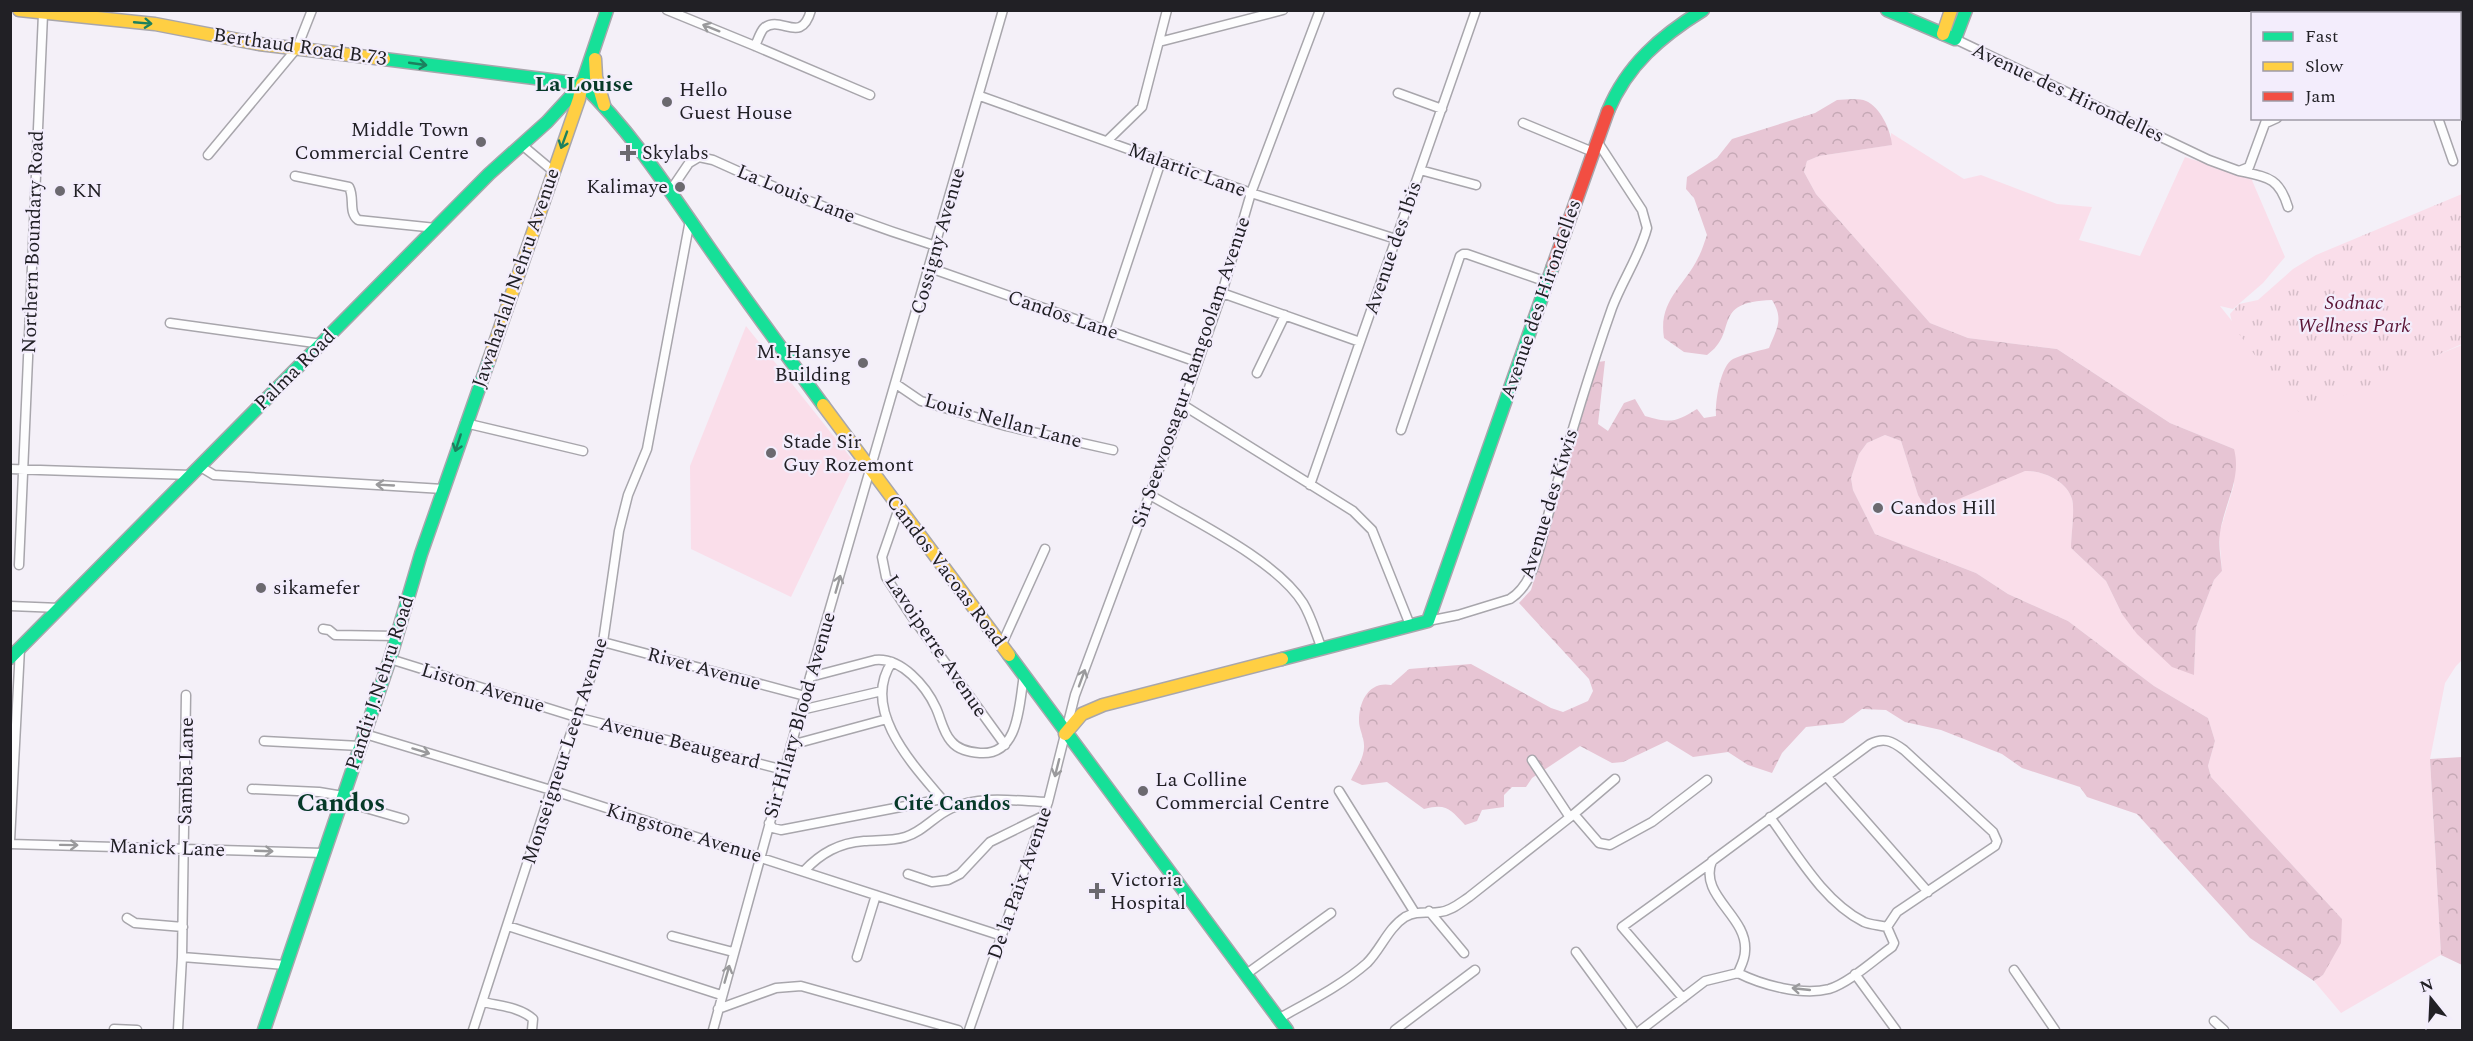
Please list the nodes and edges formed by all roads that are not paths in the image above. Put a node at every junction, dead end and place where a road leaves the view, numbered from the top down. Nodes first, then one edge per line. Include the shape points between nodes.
1 (19, 10) edge
2 (312, 10) edge
3 (607, 10) edge
4 (667, 10) edge
5 (811, 10) edge
6 (1003, 10) edge
7 (1167, 10) edge
8 (1283, 10) edge
9 (1320, 10) edge
10 (1476, 10) edge
11 (1703, 10) edge
12 (1887, 10) edge
13 (1951, 10) edge
14 (1966, 10) edge
15 (43, 14) junction
16 (1943, 34) junction
17 (1955, 39) junction
18 (1159, 42) junction
19 (597, 43) junction
20 (755, 45) junction
21 (297, 48) junction
22 (582, 84) junction
23 (1398, 93) dead end
24 (870, 95) dead end
25 (980, 96) junction
26 (604, 105) junction
27 (1442, 109) junction
28 (2439, 120) edge
29 (2266, 121) edge
30 (1522, 123) dead end
31 (1107, 141) junction
32 (522, 145) junction
33 (1595, 147) junction
34 (208, 154) dead end
35 (1161, 161) junction
36 (2452, 161) dead end
37 (1420, 170) junction
38 (553, 171) junction
39 (2239, 171) junction
40 (295, 176) dead end
41 (1476, 185) dead end
42 (670, 191) junction
43 (1251, 194) junction
44 (2288, 207) dead end
45 (690, 220) junction
46 (435, 228) junction
47 (1396, 239) junction
48 (936, 246) junction
49 (930, 268) junction
50 (1547, 282) junction
51 (1222, 293) junction
52 (1285, 315) junction
53 (170, 323) dead end
54 (1105, 330) junction
55 (1360, 342) junction
56 (322, 344) junction
57 (1197, 362) junction
58 (1257, 373) dead end
59 (897, 384) junction
60 (1183, 405) junction
61 (465, 423) junction
62 (1401, 430) dead end
63 (1113, 450) dead end
64 (583, 451) dead end
65 (10, 469) edge
66 (24, 470) junction
67 (872, 470) junction
68 (195, 471) junction
69 (449, 471) joint
70 (1310, 485) junction
71 (443, 489) junction
72 (1150, 495) junction
73 (899, 508) junction
74 (1045, 549) dead end
75 (19, 565) dead end
76 (10, 606) edge
77 (60, 608) junction
78 (1428, 621) junction
79 (1410, 625) junction
80 (323, 628) dead end
81 (397, 636) junction
82 (603, 642) junction
83 (1002, 644) junction
84 (20, 648) junction
85 (1322, 650) junction
86 (10, 658) edge
87 (390, 659) junction
88 (892, 662) junction
89 (1024, 675) junction
90 (810, 677) junction
91 (882, 691) junction
92 (186, 695) dead end
93 (805, 696) junction
94 (801, 710) junction
95 (576, 717) junction
96 (887, 719) junction
97 (365, 734) junction
98 (1065, 734) junction
99 (264, 741) dead end
100 (791, 745) junction
101 (1005, 745) junction
102 (360, 746) junction
103 (1532, 760) dead end
104 (784, 770) junction
105 (1827, 777) junction
106 (1615, 779) dead end
107 (1707, 780) dead end
108 (252, 789) dead end
109 (551, 790) junction
110 (1338, 791) dead end
111 (342, 799) junction
112 (942, 799) junction
113 (1048, 802) junction
114 (952, 808) junction
115 (1571, 815) junction
116 (1042, 816) junction
117 (1770, 817) junction
118 (404, 819) dead end
119 (769, 823) junction
120 (10, 843) edge
121 (185, 848) junction
122 (322, 853) junction
123 (759, 857) junction
124 (1712, 861) junction
125 (804, 871) junction
126 (908, 874) dead end
127 (1928, 892) junction
128 (876, 895) junction
129 (1429, 912) junction
130 (1331, 913) dead end
131 (1415, 913) junction
132 (127, 918) dead end
133 (508, 926) junction
134 (183, 927) junction
135 (1887, 927) junction
136 (672, 936) dead end
137 (1002, 936) junction
138 (733, 952) junction
139 (1575, 952) dead end
140 (1464, 953) dead end
141 (182, 957) junction
142 (857, 957) dead end
143 (285, 965) junction
144 (1475, 970) dead end
145 (2014, 970) dead end
146 (1738, 974) junction
147 (1855, 974) junction
148 (1245, 975) junction
149 (721, 995) junction
150 (1683, 998) junction
151 (483, 1002) junction
152 (718, 1009) junction
153 (1278, 1019) junction
154 (2214, 1021) dead end
155 (114, 1029) dead end
156 (136, 1030) edge
157 (178, 1030) edge
158 (264, 1030) edge
159 (473, 1030) edge
160 (532, 1030) edge
161 (713, 1030) edge
162 (958, 1030) edge
163 (969, 1030) edge
164 (1287, 1030) edge
165 (1395, 1030) edge
166 (1633, 1030) edge
167 (1641, 1030) edge
168 (1896, 1030) edge
169 (2055, 1030) edge
170 (2224, 1030) edge

1 - 15 main road, Berthaud Road B.73
2 - 21 street
3 - 19 main road
20 -> 4 street
5 - 20 street via 803,26 770,25 763,29
6 - 25 street, Cossigny Avenue
7 - 18 street
8 - 18 street
9 - 43 street, Sir Seewoosagur Ramgoolam Avenue
10 - 27 street, Avenue des Ibis
11 - 33 main road, Avenue des Hirondelles via 1636,63 1619,90
12 - 16 main road, Avenue des Hirondelles
13 - 16 main road
14 - 17 main road
15 -> 21 main road, Berthaud Road B.73 via 155,24
15 - 66 street, Northern Boundary Road
16 - 17 main road, Avenue des Hirondelles
17 - 39 street, Avenue des Hirondelles
18 - 31 street via 1142,107
19 - 22 main road, Jawaharlall Nehru Avenue
19 - 26 main road via 594,68
20 - 24 street
21 -> 22 main road, Berthaud Road B.73
21 - 34 street
22 - 26 main road, Candos Vacoas Road
22 - 32 main road, Palma Road
22 -> 38 main road, Jawaharlall Nehru Avenue
23 - 27 street
25 - 31 street, Malartic Lane
25 - 48 street, Cossigny Avenue
26 - 42 main road, Candos Vacoas Road
27 - 37 street, Avenue des Ibis
28 - 36 street
29 - 39 street via 2249,167
30 - 33 street
31 - 35 street, Malartic Lane
32 - 38 street
32 - 46 main road, Palma Road
33 - 50 main road, Avenue des Hirondelles
33 - 78 street, Avenue des Kiwis via 1642,210 1647,228 1614,304 1579,404 1526,587 1517,594 1458,615
35 - 43 street, Malartic Lane
35 - 54 street
37 - 41 street
37 - 47 street, Avenue des Ibis
38 - 61 main road, Jawaharlall Nehru Avenue
39 - 44 street, Avenue des Hirondelles via 2272,179
40 - 46 street via 349,187 352,213 357,220
42 - 45 main road, Candos Vacoas Road
42 - 48 street, La Louis Lane via 689,163 699,157 823,207
43 - 47 street, Malartic Lane
43 - 51 street, Sir Seewoosagur Ramgoolam Avenue
45 - 67 main road, Candos Vacoas Road
45 - 82 street, Monseigneur Leen Avenue via 649,441 619,531
46 - 56 main road, Palma Road
47 - 55 street, Avenue des Ibis
48 - 49 street, Cossigny Avenue
49 - 54 street, Candos Lane
49 - 59 street, Cossigny Avenue
50 - 62 street via 1467,254 1460,256
50 - 78 main road, Avenue des Hirondelles
51 - 52 street
51 - 57 street, Sir Seewoosagur Ramgoolam Avenue
52 - 55 street
52 - 58 street
53 - 56 street
54 - 57 street, Candos Lane
55 - 70 street, Avenue des Ibis
56 - 68 main road, Palma Road
57 - 60 street, Sir Seewoosagur Ramgoolam Avenue
59 - 63 street, Louis Nellan Lane via 921,401 1006,426
59 - 67 street, Cossigny Avenue
60 - 70 street
60 - 72 street, Sir Seewoosagur Ramgoolam Avenue
61 - 64 street
61 -> 69 main road, Jawaharlall Nehru Avenue
65 - 66 street
66 - 68 street
66 - 75 street, Northern Boundary Road
67 - 73 main road, Candos Vacoas Road
90 -> 67 street, Sir Hilary Blood Avenue
71 -> 68 street
68 - 77 main road, Palma Road
69 - 71 main road, Pandit J.Nehru Road
70 - 79 street via 1353,511 1372,530
71 - 81 main road, Pandit J.Nehru Road
72 - 85 street via 1281,576 1304,604
98 -> 72 street, Sir Seewoosagur Ramgoolam Avenue via 1075,695
73 - 83 main road, Candos Vacoas Road
73 - 101 street, Lavoiperre Avenue via 882,557 886,577
74 - 83 street
76 - 77 street
77 - 84 main road, Palma Road
78 - 79 main road, Avenue des Kiwis
79 - 85 main road, Avenue des Kiwis
80 - 81 street via 335,635
81 - 87 main road, Pandit J.Nehru Road
82 - 93 street, Rivet Avenue
82 - 95 street, Monseigneur Leen Avenue
83 - 89 main road, Candos Vacoas Road
84 - 86 main road, Palma Road
84 - 120 street
85 - 98 main road, Avenue des Kiwis via 1103,705 1082,714
87 - 95 street, Liston Avenue
87 - 97 main road, Pandit J.Nehru Road
88 - 90 street via 875,660
88 - 91 street
88 - 101 street via 923,687 953,744 962,750 985,753
89 - 98 main road, Candos Vacoas Road
89 - 101 street via 1013,733
90 - 93 street, Sir Hilary Blood Avenue
91 - 94 street
91 - 96 street
92 - 121 street, Samba Lane
93 - 94 street, Sir Hilary Blood Avenue
94 - 100 street, Sir Hilary Blood Avenue
95 - 104 street, Avenue Beaugeard
95 - 109 street, Monseigneur Leen Avenue
96 - 100 street
96 - 112 street via 902,752
97 - 102 main road, Pandit J.Nehru Road
97 -> 109 street, Kingstone Avenue
98 -> 113 street, De la Paix Avenue
98 - 148 main road, Candos Vacoas Road
99 - 102 street
100 - 104 street, Sir Hilary Blood Avenue
102 - 111 main road, Pandit J.Nehru Road
103 - 115 street
104 - 119 street, Sir Hilary Blood Avenue
105 - 117 street
105 - 127 street
105 - 127 street via 1870,744 1888,740 1904,750 1997,836 1995,846
106 - 115 street
107 - 115 street via 1652,822 1610,845 1599,843
108 - 111 street via 320,792
109 - 123 street, Kingstone Avenue
109 - 133 street, Monseigneur Leen Avenue
110 - 131 street
111 - 118 street
111 - 122 main road, Pandit J.Nehru Road
112 - 114 street
112 - 119 street via 782,830
113 - 114 street via 980,801
113 - 116 street, De la Paix Avenue
114 - 125 street via 907,837 833,848 819,855
115 - 129 street via 1469,897 1440,913
116 - 126 street via 990,842 960,874 948,880 932,882
116 - 137 street, De la Paix Avenue
117 - 124 street
117 - 135 street via 1825,891 1845,910 1867,923
119 - 123 street, Sir Hilary Blood Avenue
120 -> 121 street, Manick Lane
121 -> 122 street, Manick Lane
121 - 134 street, Samba Lane
122 - 143 main road, Pandit J.Nehru Road
123 - 125 street, Kingstone Avenue
123 - 138 street, Sir Hilary Blood Avenue
124 - 146 street via 1708,870 1710,884 1744,941 1745,953
124 - 150 street via 1622,927
125 - 128 street, Kingstone Avenue
127 - 135 street via 1897,912
128 - 137 street, Kingstone Avenue
128 - 142 street
129 - 131 street
129 - 140 street
130 - 148 street
131 - 153 street via 1396,924 1369,960 1347,979
132 - 134 street via 135,923
133 - 149 street
133 - 151 street, Monseigneur Leen Avenue
134 - 141 street, Samba Lane
135 - 147 street via 1894,938 1892,947
136 - 138 street
137 - 163 street, De la Paix Avenue
149 -> 138 street, Sir Hilary Blood Avenue
139 - 166 street
141 - 143 street
141 - 157 street, Samba Lane
143 - 158 main road, Pandit J.Nehru Road
144 - 165 street
145 - 169 street
147 -> 146 street via 1829,989 1816,990 1753,981
146 - 150 street via 1705,981
147 - 168 street
148 - 153 main road, Candos Vacoas Road
149 - 152 street, Sir Hilary Blood Avenue
150 - 167 street
151 - 159 street, Monseigneur Leen Avenue
151 - 160 street via 528,1014 533,1019
152 - 161 street, Sir Hilary Blood Avenue
152 - 162 street via 776,988 801,986
153 - 164 main road, Candos Vacoas Road
154 - 170 street
155 - 156 street

